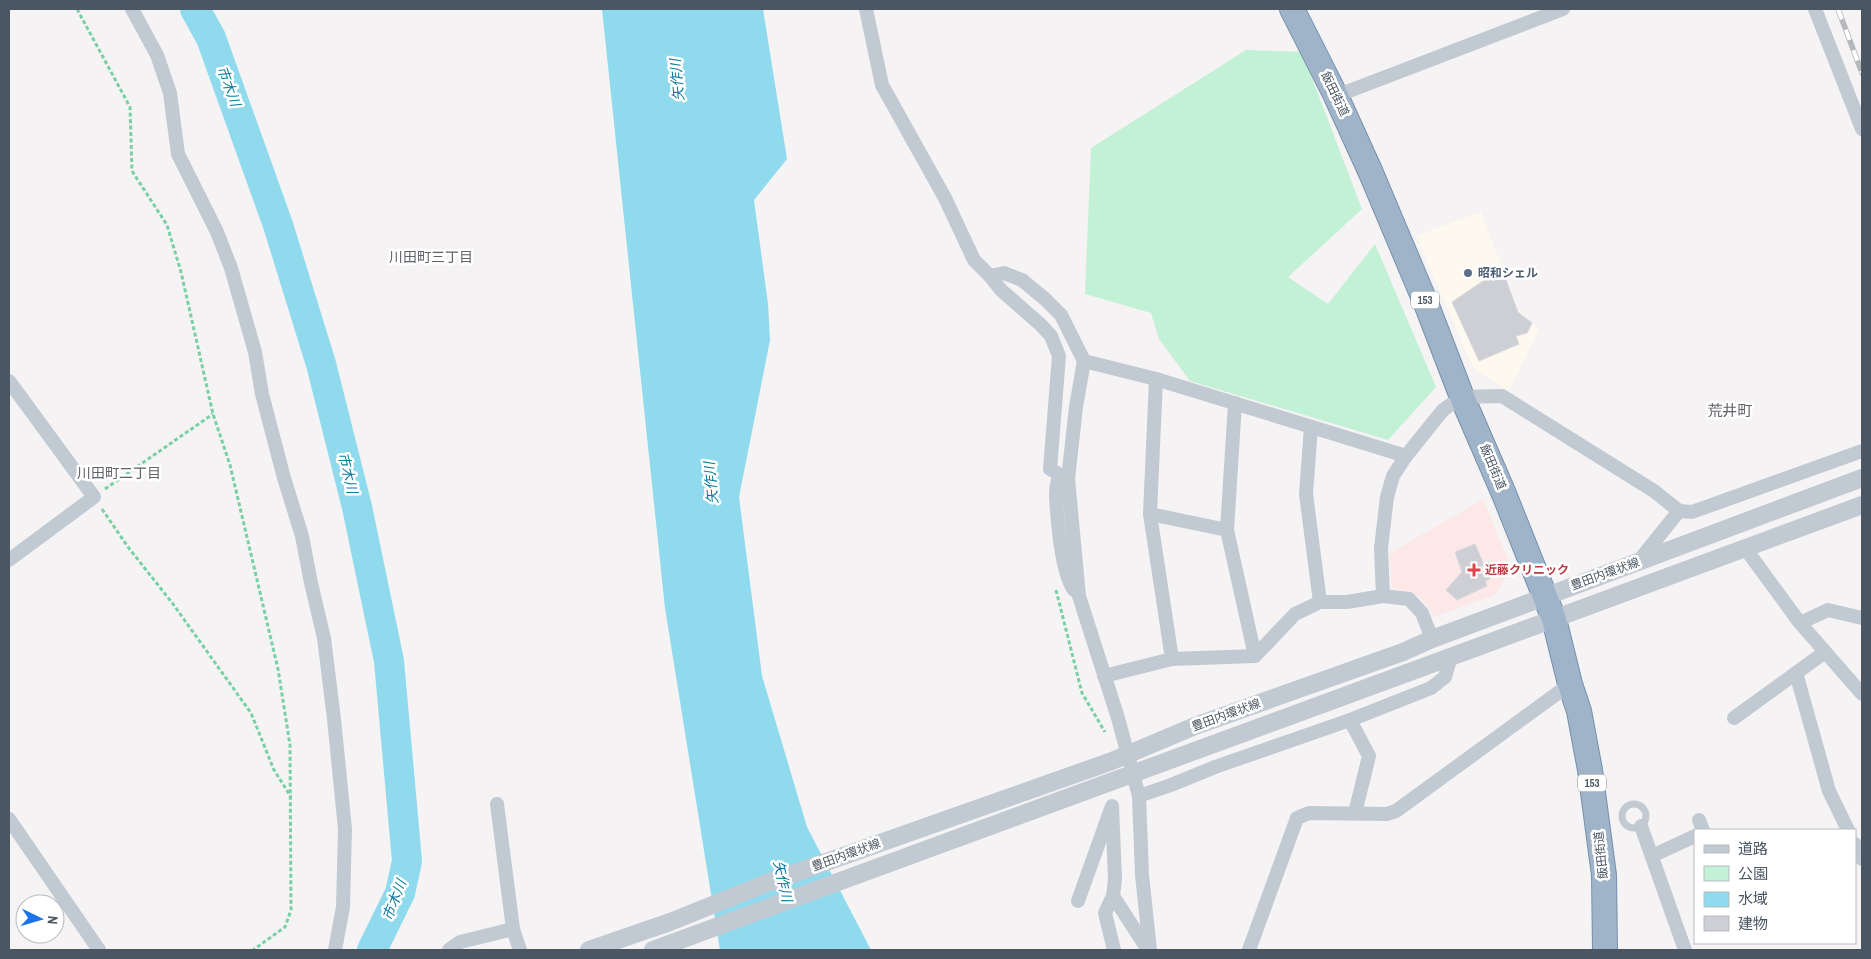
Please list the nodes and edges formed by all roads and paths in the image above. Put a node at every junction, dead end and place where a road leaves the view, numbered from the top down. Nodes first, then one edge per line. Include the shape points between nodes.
1 (77, 9) edge
2 (132, 9) edge
3 (866, 9) edge
4 (1292, 9) edge
5 (1563, 9) edge
6 (1815, 9) edge
7 (1336, 96) junction
8 (1862, 129) edge
9 (990, 276) junction
10 (1084, 361) junction
11 (1156, 379) junction
12 (9, 381) edge
13 (1462, 397) junction
14 (1235, 403) junction
15 (214, 414) junction
16 (1311, 426) junction
17 (1862, 451) edge
18 (1406, 456) junction
19 (1862, 478) edge
20 (94, 497) junction
21 (1862, 505) edge
22 (1679, 511) junction
23 (1150, 514) junction
24 (1227, 530) junction
25 (1745, 548) junction
26 (9, 560) edge
27 (1638, 562) junction
28 (1056, 588) dead end
29 (1079, 596) junction
30 (1383, 596) junction
31 (1545, 596) junction
32 (1320, 602) junction
33 (1862, 618) edge
34 (1554, 619) junction
35 (1800, 624) junction
36 (1432, 638) junction
37 (1825, 652) junction
38 (1255, 656) junction
39 (1448, 656) junction
40 (1172, 659) junction
41 (1796, 673) junction
42 (1104, 676) junction
43 (1570, 684) junction
44 (1862, 694) edge
45 (1734, 718) dead end
46 (1350, 720) junction
47 (1107, 735) dead end
48 (1139, 796) junction
49 (291, 798) junction
50 (497, 804) dead end
51 (1355, 813) junction
52 (9, 819) edge
53 (1641, 826) dead end
54 (1847, 829) edge
55 (1694, 836) edge
56 (1856, 846) edge
57 (1652, 856) junction
58 (1862, 859) edge
59 (1113, 896) junction
60 (1078, 901) dead end
61 (513, 929) junction
62 (99, 950) edge
63 (252, 950) edge
64 (335, 950) edge
65 (449, 950) edge
66 (520, 950) edge
67 (589, 950) edge
68 (653, 950) edge
69 (1114, 950) edge
70 (1149, 950) edge
71 (1249, 950) edge
72 (1605, 950) edge
73 (1685, 950) edge

1 - 15 path via 130,107 132,171 167,225
2 - 64 street via 157,55 170,92 178,154 231,268 302,536 324,638 345,829 343,907
3 - 9 street via 882,85 945,198 974,260
4 - 7 highway, 飯田街道 / 153
5 - 7 street
6 - 8 street
7 - 13 highway, 飯田街道 / 153 via 1427,306
9 - 10 street via 1004,273 1022,280 1045,299 1061,315
9 - 29 street via 1051,336 1059,356 1050,469 1059,474 1056,492 1062,552 1070,584
10 - 11 street
10 - 29 street via 1068,479
11 - 14 street
11 - 23 street
12 - 20 street
13 - 18 street via 1443,410
13 - 22 street via 1502,396 1654,491
13 - 31 highway, 飯田街道 / 153
14 - 16 street
14 - 24 street
15 - 20 path
15 - 49 path via 230,465 278,669 290,745
16 - 18 street
16 - 32 street via 1306,494
17 - 22 street via 1692,512
18 - 30 street via 1393,476 1387,497 1381,548
19 - 27 street, 豊田内環状線
20 - 26 street
20 - 49 path via 251,713 274,770
21 - 25 street, 豊田内環状線
22 - 27 street
23 - 24 street
23 - 40 street
24 - 38 street
25 - 34 street, 豊田内環状線
25 - 35 street
27 - 31 street, 豊田内環状線
28 - 47 path via 1082,692
29 - 42 street
30 - 32 street via 1347,602
30 - 36 street via 1409,599 1422,613
31 - 34 highway, 飯田街道 / 153
31 - 36 street, 豊田内環状線
32 - 38 street via 1295,614
33 - 35 street via 1828,610
34 - 39 street, 豊田内環状線
34 - 43 highway, 飯田街道 / 153
35 - 37 street
36 - 67 street, 豊田内環状線, bridge via 1403,652 1195,726 1112,760
37 - 41 street
37 - 44 street
38 - 40 street
39 - 46 street via 1445,677 1431,688
39 - 68 street, 豊田内環状線, bridge
40 - 42 street
41 - 45 street
41 - 54 street via 1828,791
42 - 48 street
43 - 51 street via 1396,811 1387,814
43 - 72 highway, 飯田街道 / 153 via 1579,711 1600,838
46 - 48 street
46 - 51 street via 1369,756
48 - 70 street
49 - 63 path via 291,910 284,927
50 - 61 street
51 - 71 street via 1309,813 1297,818
52 - 62 street
53 - 57 street
55 - 57 street
56 - 58 street
57 - 73 street
59 - 60 street via 1112,806
59 - 69 street via 1105,913
59 - 70 street
61 - 65 street via 460,942
61 - 66 street

